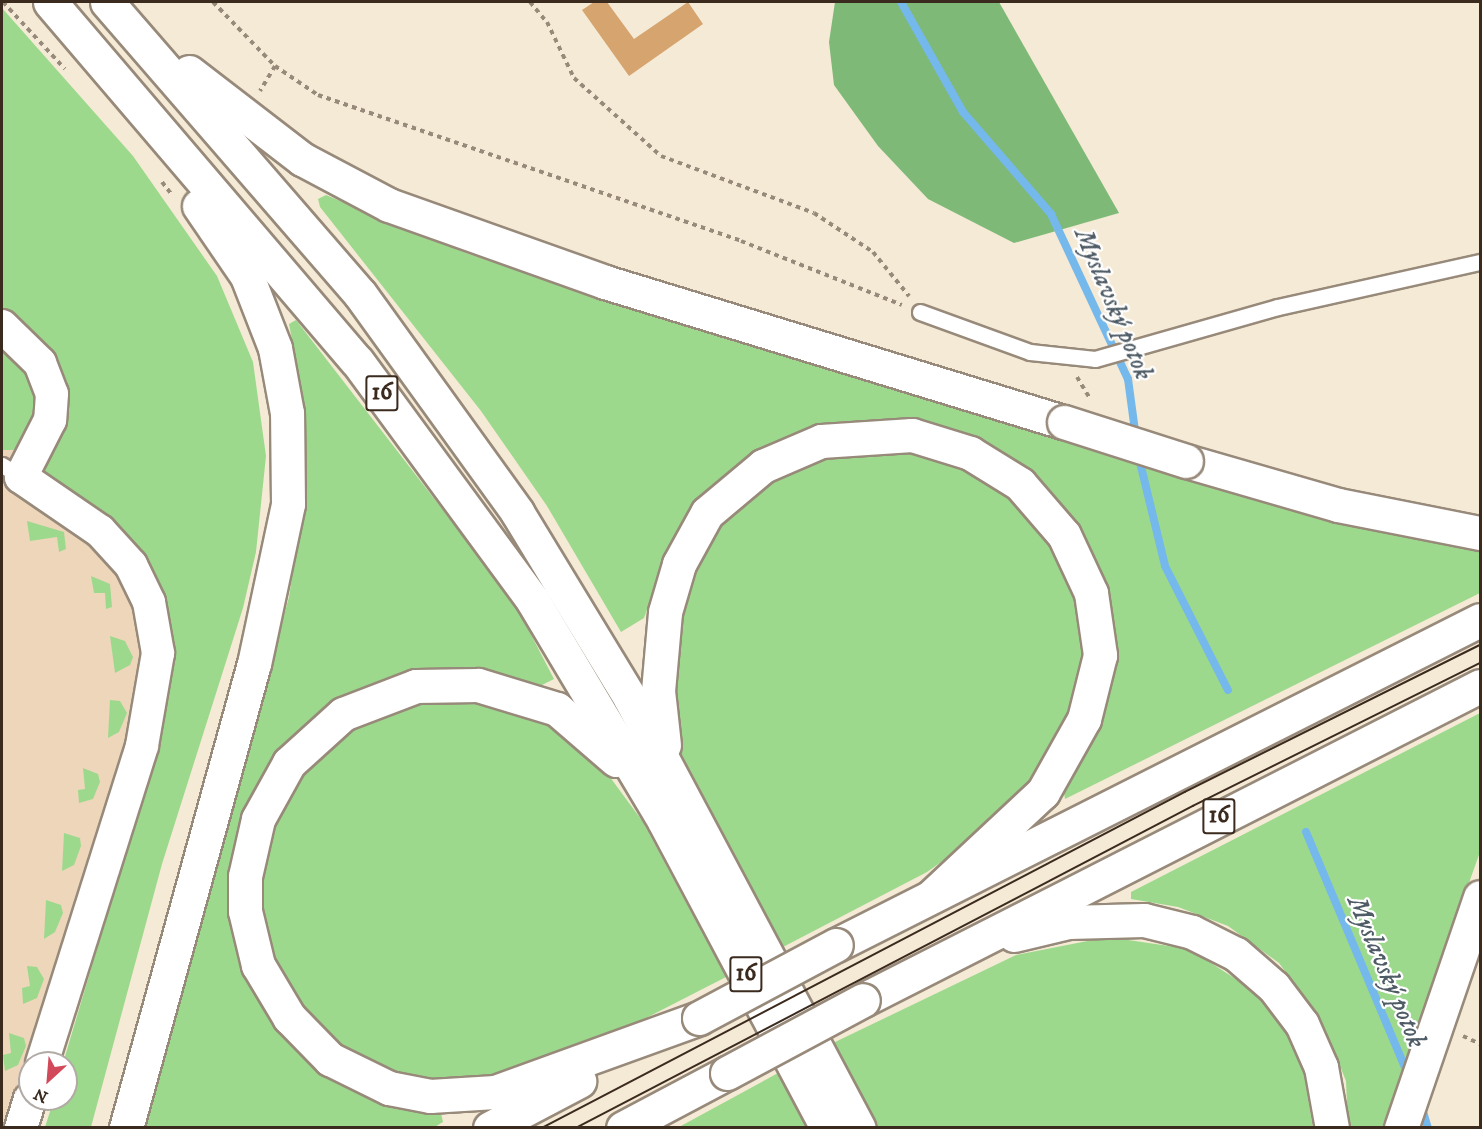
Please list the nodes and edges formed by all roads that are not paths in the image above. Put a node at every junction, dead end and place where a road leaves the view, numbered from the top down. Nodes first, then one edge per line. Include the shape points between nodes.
1 (49, 2) edge
2 (107, 2) edge
3 (113, 2) edge
4 (1480, 262) edge
5 (920, 312) road end
6 (2, 326) edge
7 (11, 471) edge
8 (1480, 533) edge
9 (1480, 620) edge
10 (1480, 686) edge
11 (676, 813) junction
12 (932, 896) junction
13 (1480, 897) edge
14 (960, 948) junction
15 (699, 1018) junction
16 (46, 1051) edge
17 (727, 1073) junction
18 (26, 1111) edge
19 (1402, 1127) edge
20 (21, 1128) edge
21 (126, 1128) edge
22 (490, 1128) edge
23 (623, 1128) edge
24 (646, 1128) edge
25 (827, 1128) edge
26 (859, 1128) edge
27 (1332, 1128) edge

1 - 11 highway, 16 via 357,361 444,474
1 - 21 highway via 125,115 247,276 275,348 290,445 288,504 272,592
2 - 11 highway, 16 via 349,281 456,423 577,605
3 - 8 highway, bridge via 244,117 339,182 510,251 1338,505
4 - 5 lane via 1278,307 1095,359 1030,352
6 - 7 street via 40,363 52,394 50,420
7 - 16 street via 100,531 131,565 149,602 158,653 142,746
9 - 12 highway, 16
10 - 14 highway, 16
11 - 12 highway via 660,733 659,660 674,581 707,513 763,466 821,441 880,435 942,442 1020,484 1064,535 1091,593 1100,655 1084,719 1043,792
11 - 15 highway via 599,741 557,709 478,685 416,686 343,714 289,764 265,802 251,842 244,911 258,965 305,1035 345,1068 410,1093 452,1098 495,1092
11 - 25 highway, 16
11 - 26 highway, 16
12 - 15 highway, 16, bridge
13 - 19 highway
14 - 17 highway, 16, bridge
14 - 27 highway via 1068,922 1107,919 1169,925 1218,943 1274,987 1302,1024 1321,1066
15 - 22 highway, 16
17 - 23 highway, 16
17 - 24 highway
18 - 20 street

